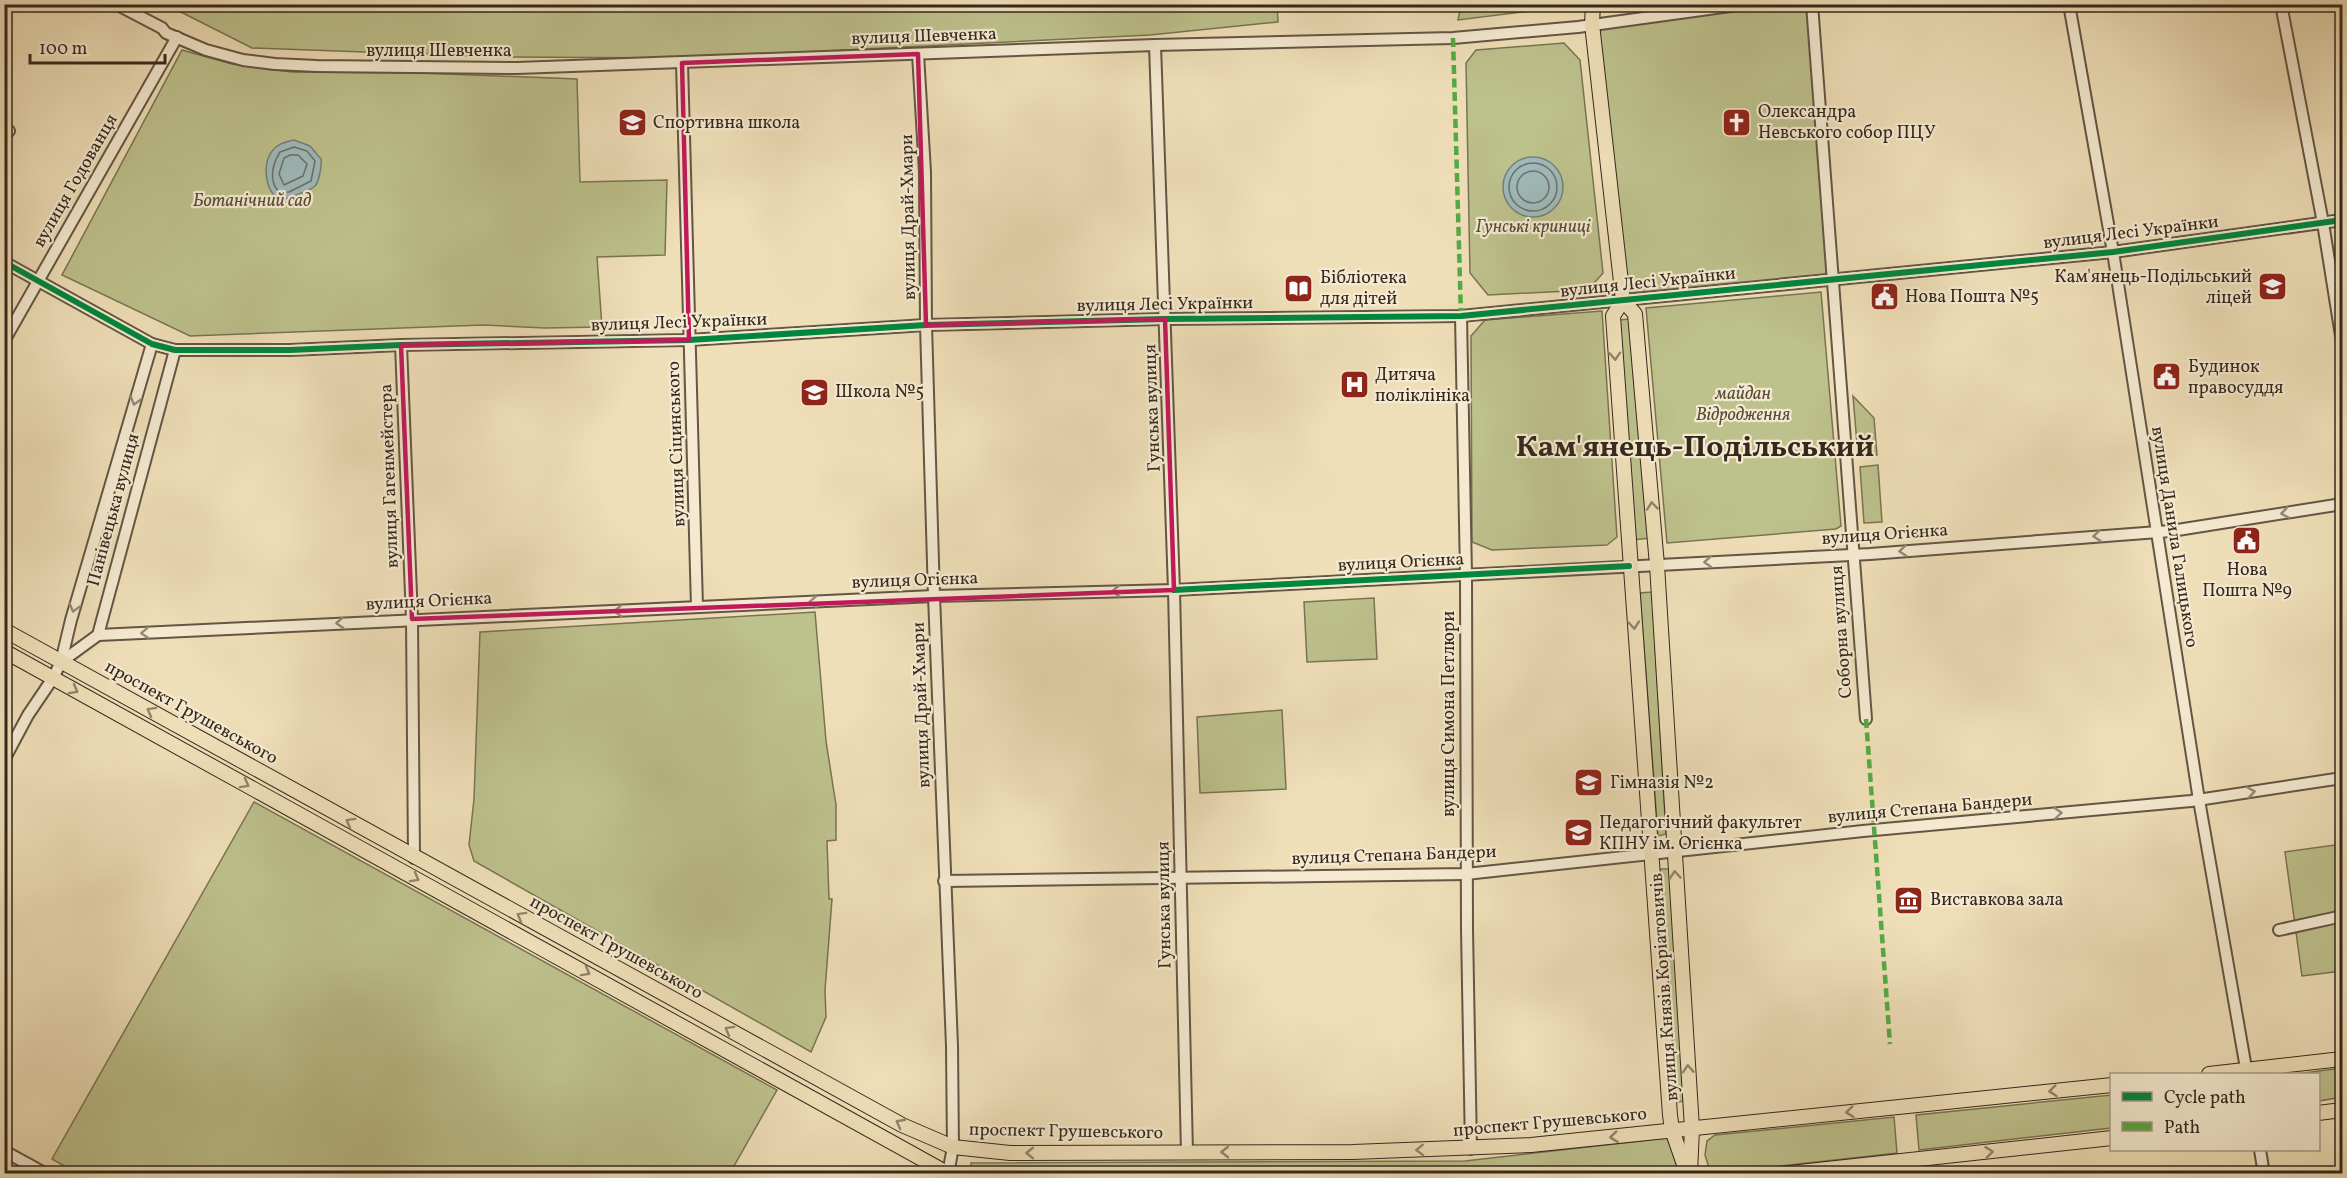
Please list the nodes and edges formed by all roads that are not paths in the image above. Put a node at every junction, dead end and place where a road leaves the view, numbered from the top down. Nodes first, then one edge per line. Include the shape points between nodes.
1 (116, 4) edge
2 (1593, 4) edge
3 (1745, 4) edge
4 (1812, 4) edge
5 (2069, 4) edge
6 (2281, 4) edge
7 (1592, 24) junction
8 (177, 37) junction
9 (1155, 45) junction
10 (918, 54) junction
11 (682, 63) junction
12 (2343, 220) edge
13 (2323, 223) junction
14 (2113, 252) junction
15 (4, 262) edge
16 (1832, 279) junction
17 (38, 281) junction
18 (1623, 300) junction
19 (1461, 316) junction
20 (1165, 319) junction
21 (926, 325) junction
22 (689, 340) junction
23 (4, 341) edge
24 (2343, 342) edge
25 (152, 344) junction
26 (401, 345) junction
27 (175, 350) junction
28 (2343, 504) edge
29 (2155, 533) junction
30 (1853, 554) junction
31 (1657, 565) junction
32 (1629, 566) junction
33 (1466, 574) junction
34 (1174, 590) junction
35 (934, 596) junction
36 (698, 607) junction
37 (412, 619) junction
38 (4, 630) edge
39 (98, 635) junction
40 (4, 651) edge
41 (61, 662) junction
42 (53, 678) junction
43 (1866, 718) dead end
44 (4, 760) edge
45 (2343, 778) edge
46 (2199, 800) junction
47 (1674, 851) junction
48 (1652, 854) junction
49 (414, 858) junction
50 (1466, 874) junction
51 (1181, 877) junction
52 (944, 881) junction
53 (2338, 917) dead end
54 (2279, 930) dead end
55 (2343, 1059) edge
56 (2247, 1072) edge
57 (2228, 1073) edge
58 (2110, 1084) edge
59 (2343, 1110) edge
60 (2320, 1113) edge
61 (1692, 1128) junction
62 (1672, 1130) junction
63 (2110, 1138) edge
64 (953, 1146) junction
65 (1471, 1149) junction
66 (4, 1151) edge
67 (2260, 1151) edge
68 (1187, 1152) junction
69 (46, 1173) edge
70 (949, 1173) edge
71 (1688, 1173) edge
72 (1781, 1173) edge
73 (2264, 1173) edge

1 - 8 street, вулиця Шевченка
2 - 7 main road, вулиця Князів Коріатовичів
3 - 7 street, вулиця Шевченка
4 - 16 street, Соборна вулиця
5 - 14 street, вулиця Данила Галицького
6 - 13 street
7 - 9 street, вулиця Шевченка via 1453,38
7 - 18 main road, вулиця Князів Коріатовичів
8 - 11 street, вулиця Шевченка via 243,60 317,66 517,68
8 - 17 street, вулиця Годованця
9 - 10 street, вулиця Шевченка
9 - 20 street, Гунська вулиця
10 - 11 street, вулиця Шевченка
10 - 21 street, вулиця Драй-Хмари via 925,172
11 - 22 street, вулиця Сіцинського
12 - 13 street, вулиця Лесі Українки
13 - 14 street, вулиця Лесі Українки
13 - 24 street
14 - 16 street, вулиця Лесі Українки
14 - 29 street, вулиця Данила Галицького
15 - 17 street, вулиця Лесі Українки
16 - 18 street, вулиця Лесі Українки
16 - 30 street, Соборна вулиця
17 - 23 street, вулиця Годованця
17 - 25 street, вулиця Лесі Українки
18 - 19 street, вулиця Лесі Українки
31 -> 18 main road, вулиця Князів Коріатовичів via 1635,314
18 -> 32 main road, вулиця Князів Коріатовичів via 1613,316
19 - 20 street, вулиця Лесі Українки
19 - 33 street, вулиця Симона Петлюри
20 - 21 street, вулиця Лесі Українки
20 - 34 street, Гунська вулиця
21 - 22 street, вулиця Лесі Українки
21 - 35 street, вулиця Драй-Хмари
22 - 26 street, вулиця Лесі Українки
22 - 36 street, вулиця Сіцинського
25 - 27 street, вулиця Лесі Українки
25 -> 41 street, Панівецька вулиця
26 - 27 street, вулиця Лесі Українки
26 - 37 street, вулиця Гагенмейстера
27 - 39 street, Панівецька вулиця
28 -> 29 street, вулиця Огієнка
29 -> 30 street, вулиця Огієнка
29 - 46 street, вулиця Данила Галицького
30 -> 31 street, вулиця Огієнка
30 - 43 street, Соборна вулиця
31 - 32 street, вулиця Огієнка
31 - 47 main road, вулиця Князів Коріатовичів
32 - 33 street, вулиця Огієнка
32 -> 48 main road, вулиця Князів Коріатовичів
33 - 34 street, вулиця Огієнка
33 - 50 street, вулиця Симона Петлюри
34 -> 35 street, вулиця Огієнка
34 - 51 street, Гунська вулиця
35 -> 36 street, вулиця Огієнка
35 - 52 street, вулиця Драй-Хмари
36 -> 37 street, вулиця Огієнка
37 -> 39 street, вулиця Огієнка
37 - 49 street, вулиця Гагенмейстера
38 - 41 main road, проспект Грушевського
39 - 41 street, Панівецька вулиця
40 - 42 main road, проспект Грушевського
41 - 42 street, Панівецька вулиця
49 -> 41 main road, проспект Грушевського
42 - 44 street, Панівецька вулиця
42 -> 70 main road, проспект Грушевського
46 -> 45 street, вулиця Степана Бандери
47 -> 46 street, вулиця Степана Бандери
46 - 56 street, вулиця Данила Галицького
47 - 48 street, вулиця Степана Бандери
61 -> 47 main road, вулиця Князів Коріатовичів
48 - 50 street, вулиця Степана Бандери
48 - 62 main road, вулиця Князів Коріатовичів
64 -> 49 main road, проспект Грушевського via 902,1125
50 - 51 street, вулиця Степана Бандери
50 - 65 street, вулиця Симона Петлюри
51 - 52 street, вулиця Степана Бандери
51 - 68 street, Гунська вулиця
52 - 64 street, вулиця Драй-Хмари
53 - 54 street
55 - 56 main road
56 - 57 main road
58 -> 61 main road, проспект Грушевського
59 - 60 main road
61 - 62 main road, проспект Грушевського
61 - 71 main road, вулиця Князів Коріатовичів
62 -> 65 main road, проспект Грушевського
62 - 71 main road, вулиця Князів Коріатовичів
72 -> 63 main road
68 -> 64 main road, проспект Грушевського via 1010,1153
64 - 70 street, вулиця Драй-Хмари
65 -> 68 main road, проспект Грушевського
66 - 69 street
67 - 73 street

